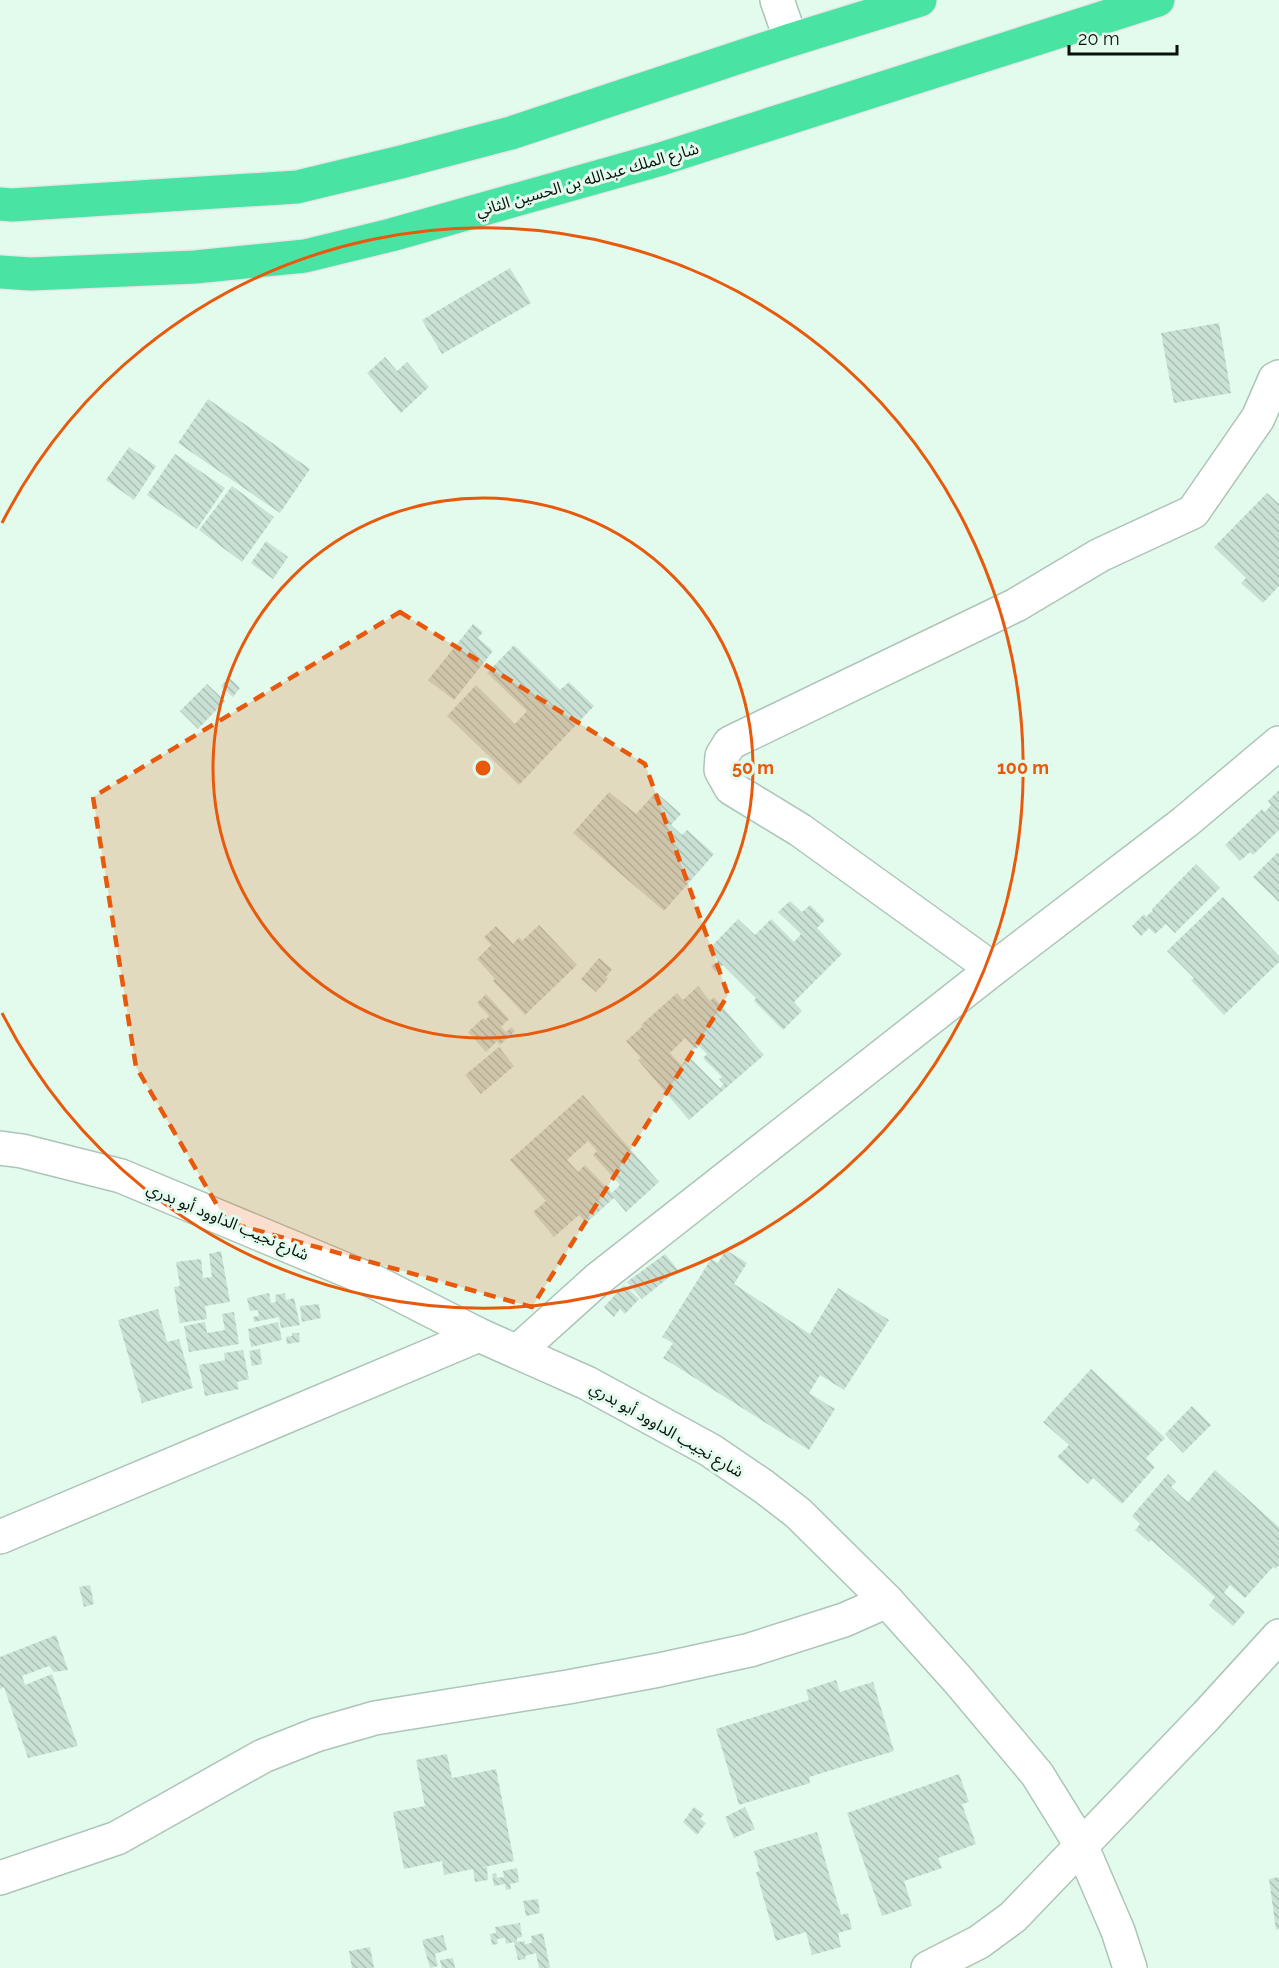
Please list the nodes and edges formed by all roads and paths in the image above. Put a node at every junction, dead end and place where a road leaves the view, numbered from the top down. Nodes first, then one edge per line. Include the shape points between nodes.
1 (777, 0) edge
2 (920, 0) edge
3 (1158, 0) edge
4 (791, 40) junction
5 (0, 204) edge
6 (0, 272) edge
7 (1279, 377) edge
8 (1279, 743) edge
9 (993, 969) junction
10 (0, 1148) edge
11 (478, 1335) junction
12 (518, 1351) junction
13 (0, 1537) edge
14 (886, 1601) junction
15 (1279, 1636) edge
16 (1081, 1845) junction
17 (0, 1878) edge
18 (928, 1968) edge
19 (1130, 1968) edge

1 - 4 street
2 - 4 highway
3 - 6 highway, شارع الملك عبدالله بن الحسين الثاني via 661,159 305,256 195,267
4 - 5 highway via 512,133 297,186
7 - 9 street via 1258,418 1193,512 1100,555 1016,605 730,743 722,756 721,770 731,788 800,830
8 - 9 street via 1185,822
9 - 12 street via 598,1279
10 - 11 street, شارع نجيب الداوود أبو بدري via 121,1176 375,1282
11 - 12 street, شارع نجيب الداوود أبو بدري
11 - 13 street
12 - 14 street, شارع نجيب الداوود أبو بدري via 654,1418 763,1486 798,1513
14 - 16 street, شارع نجيب الداوود أبو بدري via 1037,1774
14 - 17 street via 844,1620 750,1650 568,1687 375,1718 316,1736 263,1756 117,1838
15 - 16 street
16 - 18 street via 1013,1917 979,1942
16 - 19 street, شارع نجيب الداوود أبو بدري

